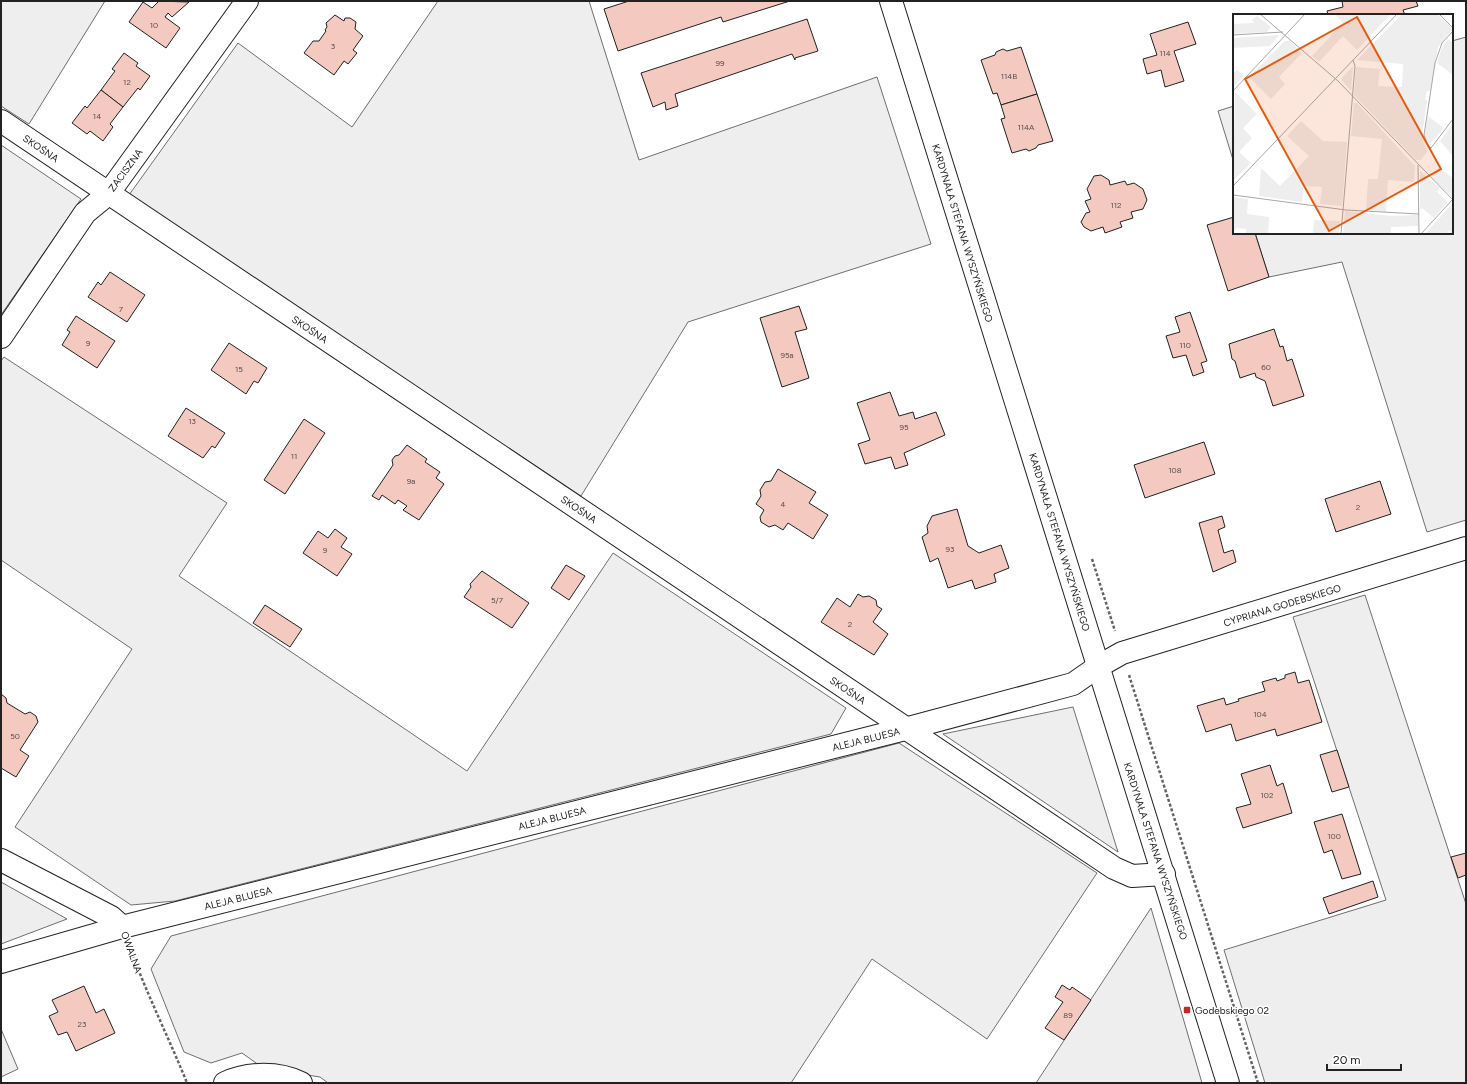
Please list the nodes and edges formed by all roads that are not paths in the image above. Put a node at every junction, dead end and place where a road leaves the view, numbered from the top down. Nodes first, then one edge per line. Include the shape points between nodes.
1 (247, 1) edge
2 (891, 1) edge
3 (1, 121) edge
4 (108, 194) junction
5 (1, 337) edge
6 (1466, 548) edge
7 (1099, 666) junction
8 (905, 729) junction
9 (1, 860) edge
10 (1164, 874) junction
11 (122, 927) junction
12 (1, 962) edge
13 (225, 1083) edge
14 (301, 1083) edge
15 (1228, 1083) edge

1 - 4 street, ZACISZNA
2 - 7 street, KARDYNAŁA STEFANA WYSZYŃSKIEGO
3 - 4 street, SKOŚNA
4 - 5 street, ZACISZNA via 85,213
4 - 8 street, SKOŚNA
6 - 7 street, CYPRIANA GODEBSKIEGO via 1122,653
7 - 8 street, ALEJA BLUESA via 1073,684
7 - 10 street, KARDYNAŁA STEFANA WYSZYŃSKIEGO
8 - 10 street, SKOŚNA via 1114,868 1132,876
8 - 11 street, ALEJA BLUESA
9 - 11 street, OWALNA via 111,917
10 - 15 street, KARDYNAŁA STEFANA WYSZYŃSKIEGO
11 - 12 street, ALEJA BLUESA
13 - 14 street via 256,1075 289,1077

